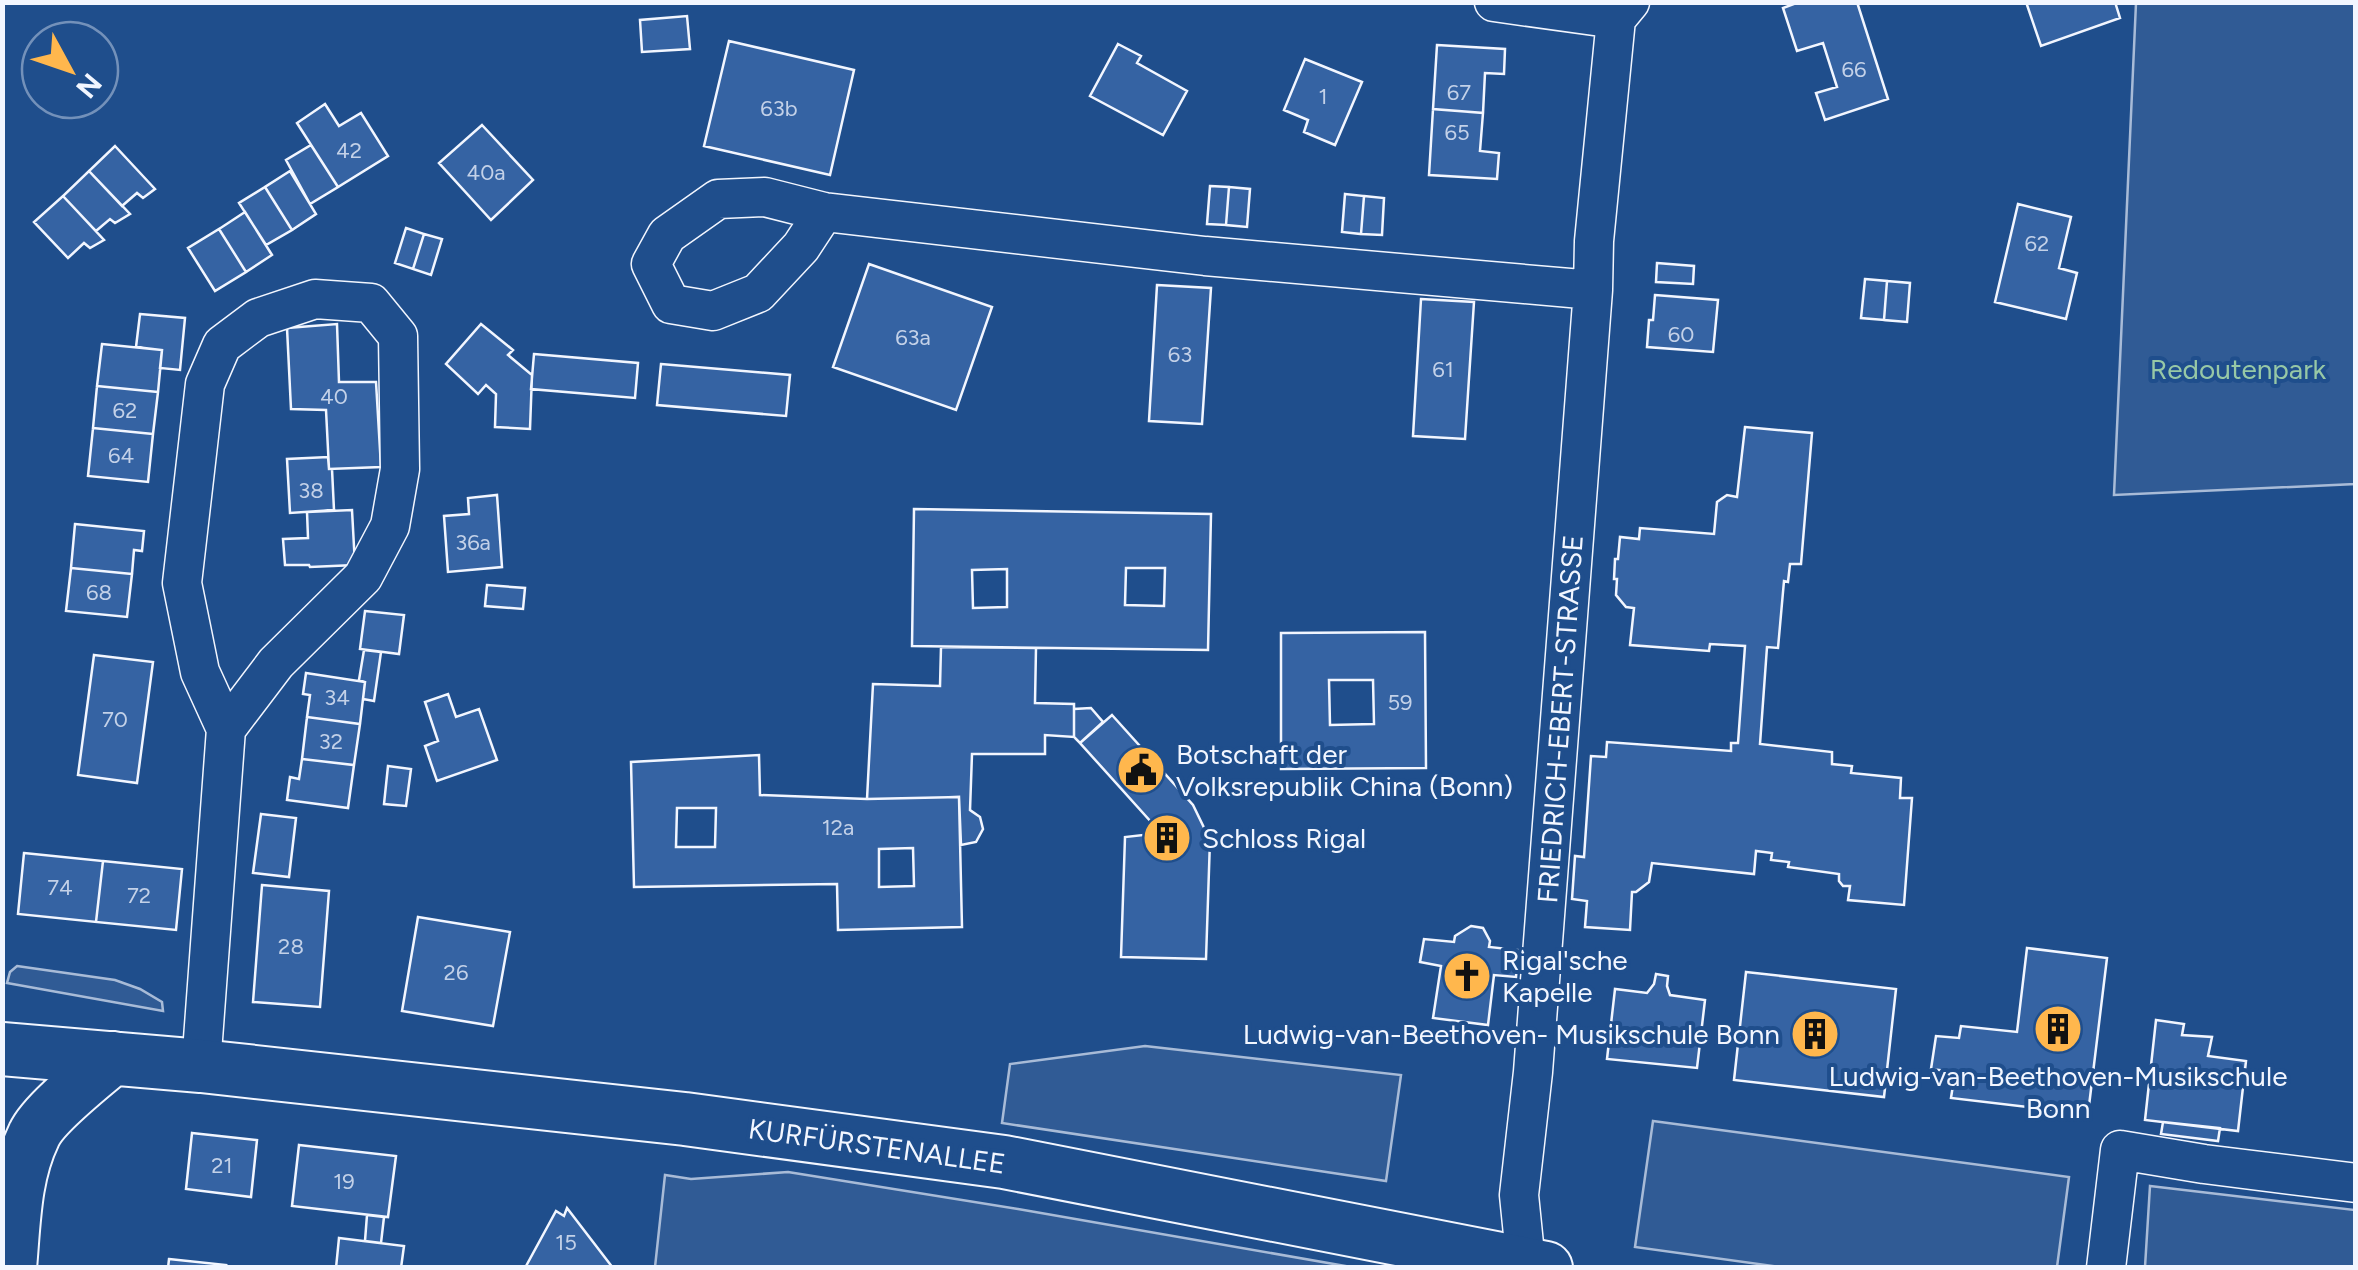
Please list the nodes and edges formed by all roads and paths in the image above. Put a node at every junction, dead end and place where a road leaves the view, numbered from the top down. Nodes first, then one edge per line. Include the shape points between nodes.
1 (1494, 2) edge
2 (1623, 11) edge
3 (824, 212) dead end
4 (1592, 290) junction
5 (226, 729) junction
6 (2, 1048) edge
7 (113, 1058) junction
8 (201, 1066) junction
9 (2356, 1183) edge
10 (1533, 1266) edge
11 (10, 1268) edge
12 (2106, 1268) edge

1 - 2 street
2 - 4 street, FRIEDRICH-EBERT-STRASSE
3 - 4 street via 1205,256
4 - 10 street, FRIEDRICH-EBERT-STRASSE via 1520,1195
5 - 5 street via 276,663 363,577 390,526 400,468 398,336 371,304 315,299 258,318 222,345 204,384 182,582 200,672
5 - 8 street
6 - 7 street, KURFÜRSTENALLEE
7 - 8 street, KURFÜRSTENALLEE
7 - 11 street via 34,1132 18,1182
8 - 10 street, KURFÜRSTENALLEE via 1004,1162
9 - 12 street via 2120,1150

